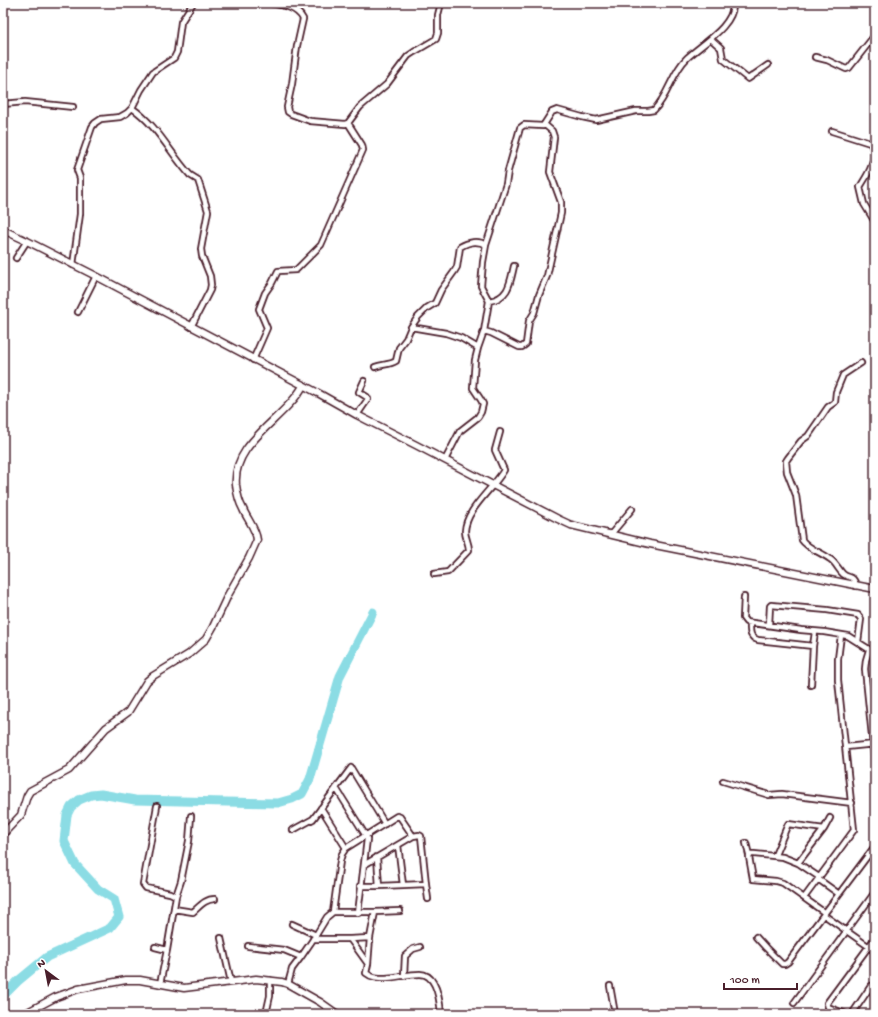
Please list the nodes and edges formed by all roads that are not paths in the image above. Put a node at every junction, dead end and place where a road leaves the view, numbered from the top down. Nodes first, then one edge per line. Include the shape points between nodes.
1 (193, 3) edge
2 (270, 3) edge
3 (441, 3) edge
4 (733, 3) edge
5 (875, 35) edge
6 (711, 39) junction
7 (815, 57) dead end
8 (768, 65) dead end
9 (3, 104) edge
10 (73, 107) dead end
11 (132, 108) junction
12 (348, 123) junction
13 (545, 125) junction
14 (832, 131) dead end
15 (875, 222) edge
16 (3, 230) edge
17 (28, 241) junction
18 (486, 245) junction
19 (16, 258) dead end
20 (72, 265) junction
21 (514, 266) dead end
22 (96, 276) junction
23 (489, 301) junction
24 (78, 312) dead end
25 (191, 327) junction
26 (411, 327) junction
27 (484, 331) junction
28 (478, 348) junction
29 (253, 360) junction
30 (861, 363) dead end
31 (375, 368) dead end
32 (364, 381) dead end
33 (303, 386) junction
34 (356, 415) junction
35 (500, 432) dead end
36 (445, 460) junction
37 (493, 485) junction
38 (632, 509) dead end
39 (611, 534) junction
40 (434, 574) dead end
41 (856, 586) junction
42 (875, 589) edge
43 (744, 597) dead end
44 (750, 624) junction
45 (769, 625) junction
46 (815, 632) junction
47 (842, 635) junction
48 (858, 642) junction
49 (813, 646) junction
50 (870, 650) junction
51 (875, 653) edge
52 (811, 685) dead end
53 (874, 744) edge
54 (846, 747) junction
55 (875, 765) edge
56 (723, 781) dead end
57 (336, 788) junction
58 (852, 803) junction
59 (157, 806) dead end
60 (320, 808) junction
61 (191, 816) dead end
62 (830, 818) dead end
63 (385, 824) junction
64 (293, 830) dead end
65 (824, 830) junction
66 (3, 834) edge
67 (366, 836) junction
68 (413, 836) junction
69 (746, 843) dead end
70 (398, 844) junction
71 (875, 846) edge
72 (346, 848) junction
73 (749, 855) junction
74 (775, 855) junction
75 (377, 857) junction
76 (798, 863) junction
77 (364, 865) junction
78 (819, 878) junction
79 (426, 884) junction
80 (403, 885) junction
81 (360, 886) junction
82 (379, 886) junction
83 (875, 892) edge
84 (839, 894) junction
85 (176, 896) junction
86 (804, 898) junction
87 (215, 899) dead end
88 (428, 899) dead end
89 (174, 909) junction
90 (400, 911) dead end
91 (333, 912) junction
92 (375, 912) junction
93 (358, 913) junction
94 (824, 914) junction
95 (292, 924) dead end
96 (847, 930) junction
97 (314, 937) junction
98 (756, 937) dead end
99 (221, 938) dead end
100 (370, 938) junction
101 (875, 938) edge
102 (350, 939) junction
103 (248, 946) dead end
104 (155, 947) dead end
105 (420, 947) dead end
106 (869, 947) junction
107 (167, 950) junction
108 (875, 951) edge
109 (301, 957) junction
110 (368, 964) junction
111 (404, 976) junction
112 (270, 980) junction
113 (231, 982) junction
114 (160, 984) junction
115 (288, 984) junction
116 (875, 984) edge
117 (610, 986) dead end
118 (794, 1003) dead end
119 (24, 1014) edge
120 (266, 1014) edge
121 (337, 1014) edge
122 (441, 1014) edge
123 (616, 1014) edge
124 (846, 1014) edge
125 (852, 1014) edge

1 - 11 street via 181,22 176,55 153,72
2 - 12 street via 292,9 303,19 288,112 310,121
3 - 12 street via 436,39 408,56 387,84 360,107
4 - 6 street via 731,16
5 - 7 street via 849,68
6 - 8 street via 721,48 723,59 748,79
6 - 13 street via 682,63 654,110 636,111 596,120 557,110 552,112
9 - 10 street via 29,102
11 - 20 street via 120,117 101,119 92,127 77,170 80,178 80,214
11 - 25 street via 151,125 188,173 198,180 208,207 201,249 211,285
12 - 29 street via 363,150 321,245 296,270 278,271 265,293 259,308 267,328
13 - 18 street via 524,125 520,128 506,184
13 - 27 street via 554,137 550,172 561,202 561,213 547,276 529,321 526,344 522,348
14 - 15 street via 872,145 874,162 860,188 864,204
16 - 17 street
17 - 19 street
17 - 20 street
18 - 23 street via 481,286
18 - 26 street via 476,242 460,247 457,268 435,303 427,308
20 - 22 street
21 - 23 street via 506,293
22 - 24 street
22 - 25 street
23 - 27 street
25 - 29 street
26 - 28 street via 446,333
26 - 31 street via 399,348 396,361
27 - 28 street
28 - 36 street via 473,388 481,400 481,412 460,431
29 - 33 street
30 - 41 street via 843,374 835,402 791,454 786,466 796,495 802,540 805,545 832,561 843,574 852,577
32 - 34 street via 359,392 368,399
33 - 34 street
33 - 66 street via 292,403 251,443 241,460 236,477 237,492 257,540 209,634 189,654 147,681 128,712 106,728 69,770 30,791 21,815
34 - 36 street
35 - 37 street via 495,450 504,470
36 - 37 street
37 - 39 street via 558,520
37 - 40 street via 467,521 465,531 469,550 448,572
38 - 39 street
39 - 41 street
41 - 42 street
43 - 44 street via 743,618
44 - 45 street
44 - 49 street via 751,636 758,640
45 - 46 street
45 - 48 street via 771,604 858,615
46 - 47 street
46 - 49 street
47 - 48 street
47 - 54 street via 838,680
48 - 50 street
49 - 52 street
50 - 51 street
50 - 53 street via 865,670
53 - 54 street
53 - 55 street
54 - 58 street
56 - 58 street via 769,795 782,794
57 - 60 street
57 - 63 street via 351,768
57 - 67 street
58 - 78 street via 853,832
59 - 85 street via 143,884 146,888
60 - 64 street via 313,819
60 - 72 street
61 - 85 street via 182,881
62 - 65 street
63 - 67 street
63 - 68 street via 398,816
65 - 74 street via 788,824
65 - 76 street
67 - 72 street
67 - 77 street
68 - 70 street
68 - 79 street via 421,836
69 - 73 street
70 - 75 street
70 - 80 street
71 - 84 street
72 - 91 street via 340,861
73 - 74 street
73 - 86 street via 753,879 780,882
74 - 76 street via 784,856
75 - 77 street
75 - 82 street
76 - 78 street
77 - 81 street
78 - 84 street
78 - 86 street
79 - 80 street
79 - 88 street
80 - 82 street
81 - 82 street
81 - 93 street
83 - 96 street
84 - 94 street
85 - 89 street
86 - 94 street
87 - 89 street via 205,902 193,912
89 - 107 street
90 - 92 street
91 - 93 street
91 - 97 street
92 - 93 street
92 - 100 street
94 - 96 street
94 - 98 street via 785,964 771,954
95 - 97 street
96 - 106 street
96 - 118 street
97 - 102 street
97 - 109 street
99 - 113 street
100 - 102 street
100 - 110 street
101 - 106 street
102 - 110 street
103 - 109 street via 284,950
104 - 107 street
105 - 111 street via 404,956
106 - 108 street
106 - 124 street via 827,1003 828,1007
107 - 114 street
109 - 115 street via 292,969
110 - 111 street via 366,973 370,976
111 - 122 street via 428,976 439,995
112 - 113 street
112 - 115 street
112 - 120 street
113 - 114 street via 184,988
114 - 119 street via 126,980 78,989
115 - 121 street
116 - 125 street
117 - 123 street

